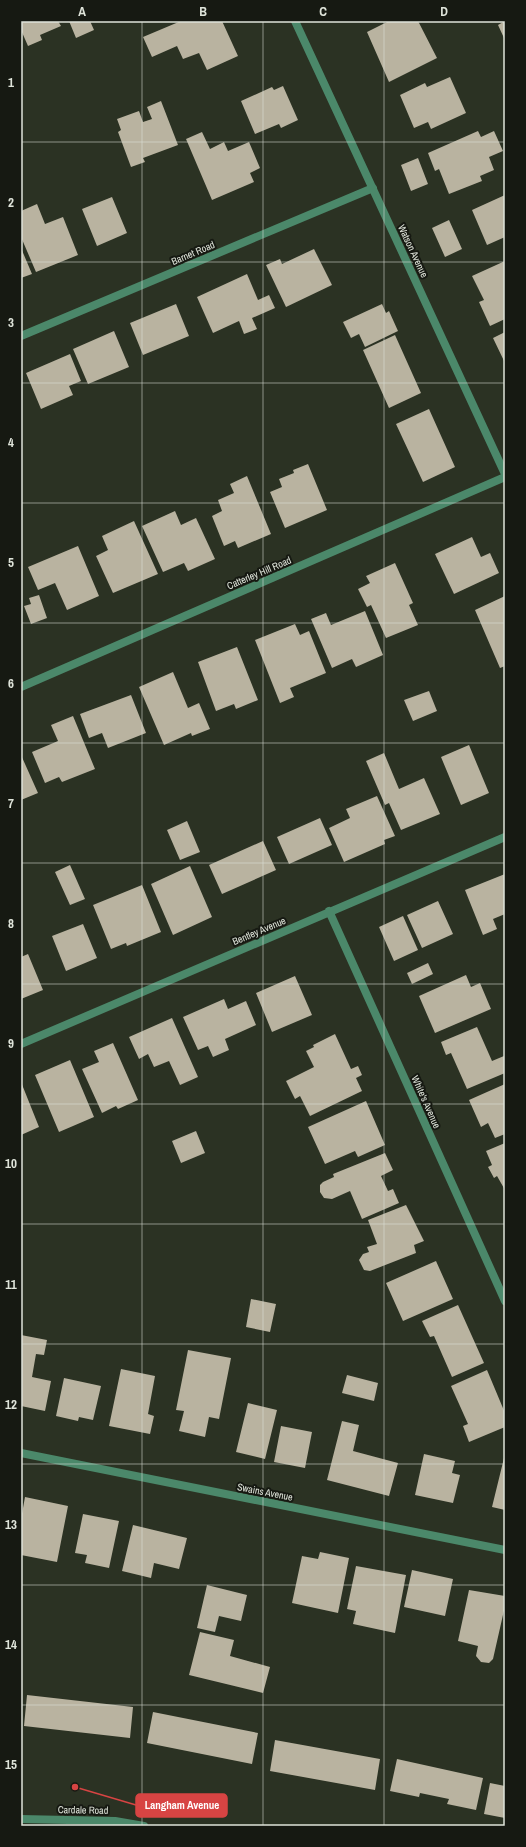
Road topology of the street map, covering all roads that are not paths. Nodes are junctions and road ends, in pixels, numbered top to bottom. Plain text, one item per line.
1 (295, 21) edge
2 (373, 188) junction
3 (21, 336) edge
4 (505, 474) edge
5 (505, 477) edge
6 (21, 687) edge
7 (505, 837) edge
8 (329, 911) junction
9 (21, 1044) edge
10 (505, 1301) edge
11 (21, 1453) edge
12 (505, 1550) edge
13 (21, 1819) edge
14 (144, 1826) edge

1 - 2 street, Watson Avenue
2 - 3 street, Barnet Road
2 - 4 street, Watson Avenue
5 - 6 street, Catterley Hill Road
7 - 8 street, Bentley Avenue
8 - 9 street, Bentley Avenue
8 - 10 street, White's Avenue
11 - 12 street, Swains Avenue
13 - 14 street, Cardale Road

